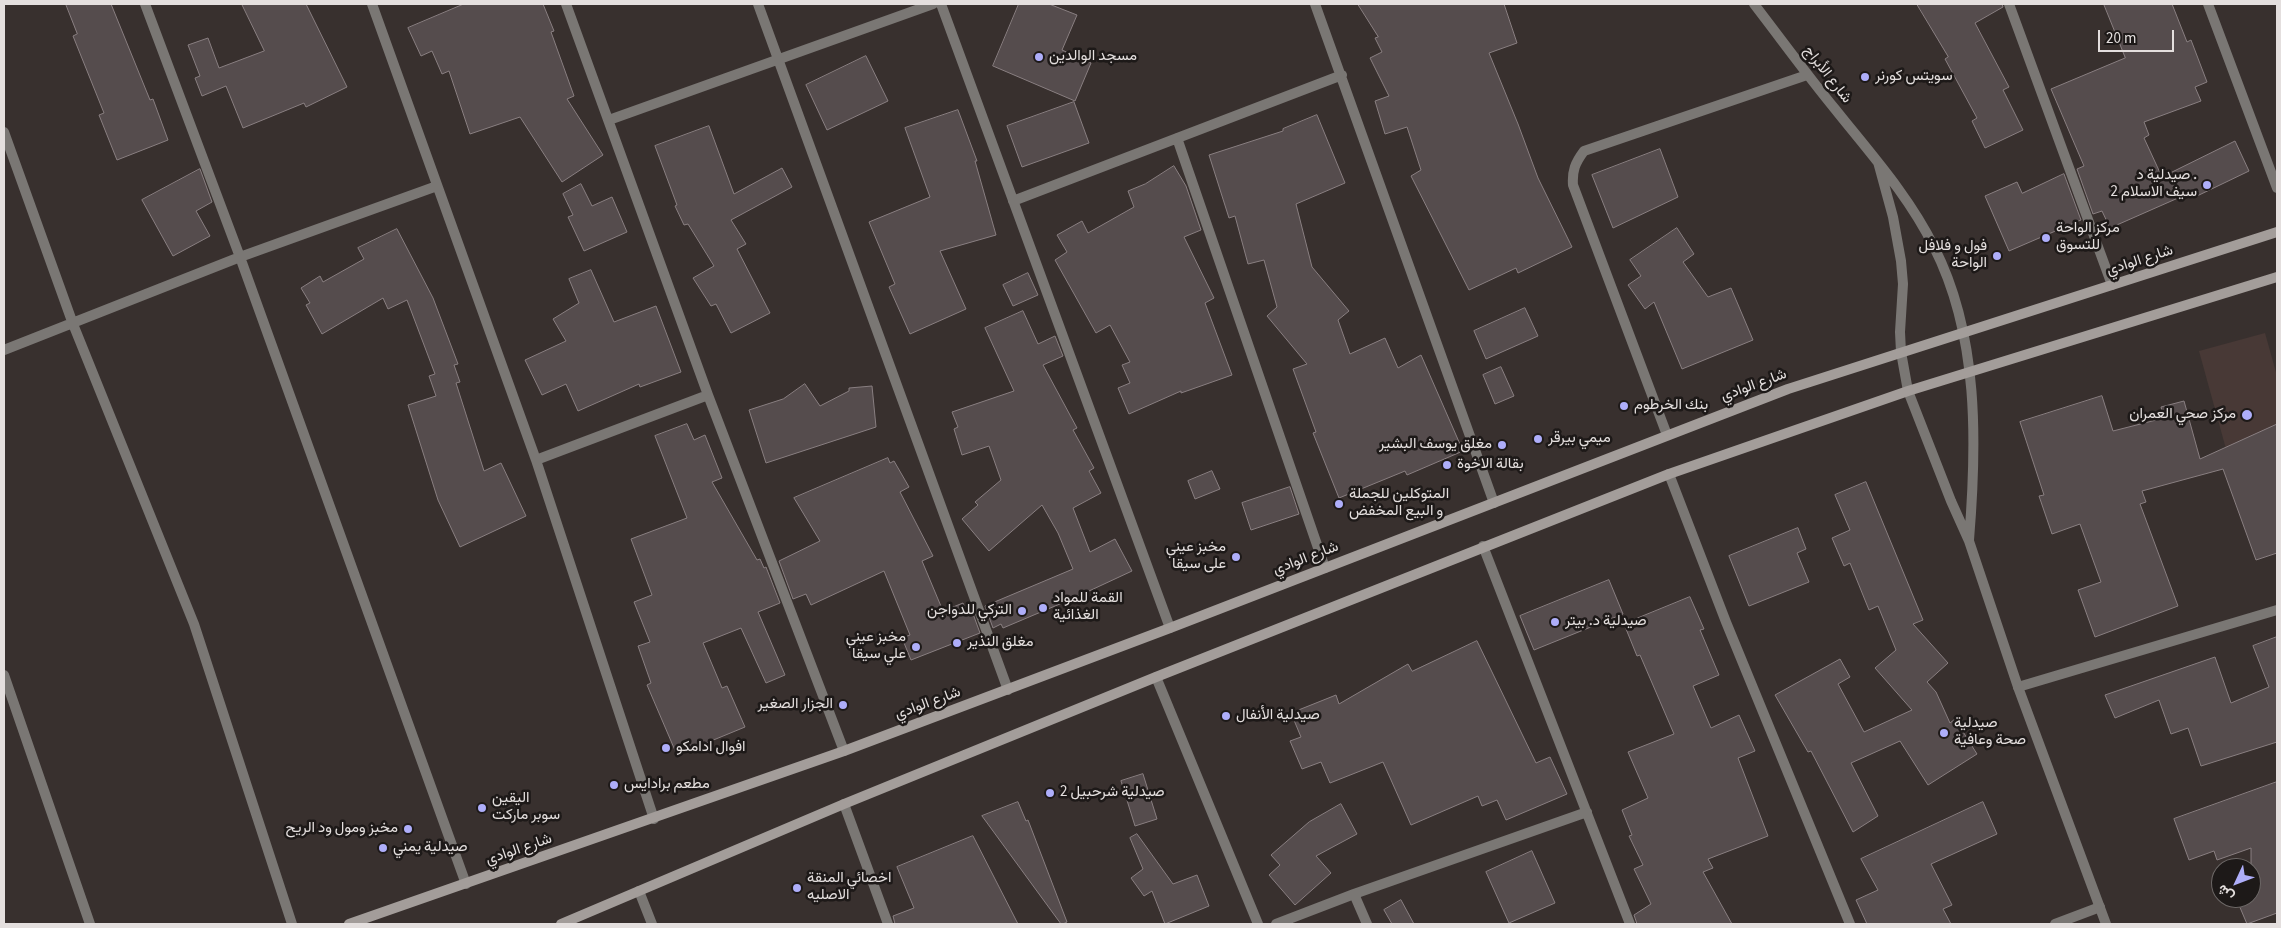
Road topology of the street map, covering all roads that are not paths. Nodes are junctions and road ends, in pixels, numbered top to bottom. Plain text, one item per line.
1 (145, 4) edge
2 (372, 4) edge
3 (566, 4) edge
4 (758, 4) edge
5 (933, 4) edge
6 (941, 4) edge
7 (1316, 4) edge
8 (1754, 4) edge
9 (2009, 4) edge
10 (2208, 4) edge
11 (778, 59) junction
12 (1342, 75) junction
13 (1807, 75) junction
14 (609, 120) junction
15 (4, 132) edge
16 (1177, 138) junction
17 (1878, 162) junction
18 (437, 186) junction
19 (2277, 188) edge
20 (1013, 201) junction
21 (2277, 232) edge
22 (240, 257) junction
23 (2277, 277) edge
24 (2112, 285) junction
25 (73, 324) junction
26 (1962, 333) junction
27 (4, 350) edge
28 (1901, 352) junction
29 (1970, 372) junction
30 (1908, 391) junction
31 (708, 395) junction
32 (1667, 435) junction
33 (536, 460) junction
34 (1669, 474) junction
35 (1494, 503) junction
36 (1969, 541) junction
37 (1483, 546) junction
38 (1325, 568) junction
39 (2277, 610) edge
40 (1170, 628) junction
41 (4, 676) edge
42 (1156, 677) junction
43 (2018, 687) junction
44 (1008, 690) junction
45 (844, 751) junction
46 (844, 804) junction
47 (1587, 812) junction
48 (654, 819) junction
49 (466, 884) junction
50 (638, 891) junction
51 (1354, 894) junction
52 (2100, 907) junction
53 (90, 924) edge
54 (292, 924) edge
55 (349, 924) edge
56 (560, 924) edge
57 (652, 924) edge
58 (888, 924) edge
59 (1258, 924) edge
60 (1276, 924) edge
61 (1367, 924) edge
62 (1630, 924) edge
63 (1850, 924) edge
64 (2055, 924) edge
65 (2106, 924) edge

1 - 22 street
2 - 18 street
3 - 14 street
4 - 11 street
5 - 11 street
6 - 20 street
7 - 12 street
8 - 13 street, شارع الأبراج
9 - 24 street
10 - 19 street
11 - 14 street
11 - 44 street
12 - 16 street
12 - 35 street
13 - 17 street, شارع الأبراج
13 - 32 street
14 - 31 street
15 - 25 street
16 - 20 street
16 - 38 street
17 - 26 street, شارع الأبراج
17 - 28 street
18 - 22 street
18 - 33 street
20 - 40 street
21 - 24 main road, شارع الوادي
22 - 25 street
22 - 49 street
23 - 29 main road
24 - 26 main road, شارع الوادي
25 - 27 street
25 - 54 street
26 - 28 main road, شارع الوادي
26 - 29 street, شارع الأبراج
28 - 30 street
28 - 32 main road, شارع الوادي
29 - 30 main road
29 - 36 street, شارع الأبراج
30 - 34 main road
30 - 36 street
31 - 33 street
31 - 45 street
32 - 35 main road, شارع الوادي
33 - 48 street
34 - 37 main road
34 - 63 street
35 - 38 main road, شارع الوادي
36 - 43 street
37 - 42 main road
37 - 47 street
38 - 40 main road, شارع الوادي
39 - 43 street
40 - 44 main road, شارع الوادي
41 - 53 street
42 - 46 main road
42 - 59 street
43 - 52 street
44 - 45 main road, شارع الوادي
45 - 48 main road, شارع الوادي
46 - 50 main road
46 - 58 street
47 - 51 street
47 - 62 street
48 - 49 main road, شارع الوادي
49 - 55 main road, شارع الوادي
50 - 56 main road
50 - 57 street
51 - 60 street
51 - 61 street
52 - 64 street
52 - 65 street

